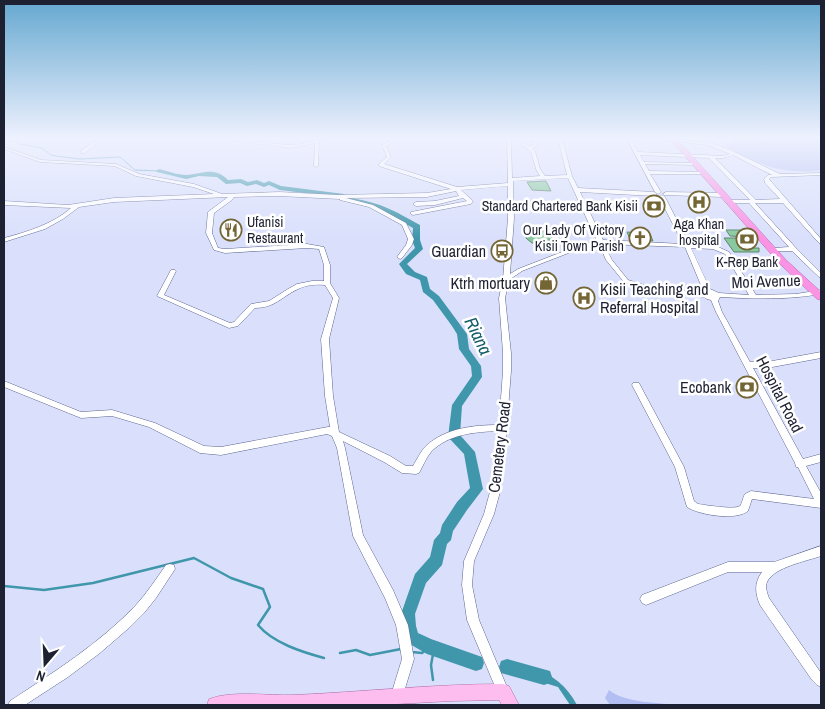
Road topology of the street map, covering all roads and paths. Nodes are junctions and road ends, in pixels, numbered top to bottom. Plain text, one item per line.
1 (131, 172) edge
2 (403, 172) edge
3 (510, 172) edge
4 (540, 172) edge
5 (569, 172) edge
6 (648, 172) edge
7 (653, 172) edge
8 (725, 172) edge
9 (771, 172) edge
10 (704, 173) joint
11 (821, 174) edge
12 (570, 176) junction
13 (779, 176) junction
14 (543, 177) junction
15 (510, 182) junction
16 (457, 189) junction
17 (578, 190) junction
18 (660, 194) junction
19 (221, 195) junction
20 (232, 195) junction
21 (462, 195) junction
22 (723, 195) junction
23 (338, 197) junction
24 (784, 201) junction
25 (731, 202) junction
26 (752, 202) junction
27 (4, 203) edge
28 (416, 204) dead end
29 (77, 206) junction
30 (413, 214) dead end
31 (4, 240) edge
32 (601, 242) junction
33 (821, 242) edge
34 (687, 246) junction
35 (794, 249) junction
36 (772, 250) junction
37 (400, 257) dead end
38 (173, 271) dead end
39 (821, 276) edge
40 (506, 279) junction
41 (328, 283) junction
42 (706, 293) junction
43 (819, 294) edge
44 (716, 297) junction
45 (754, 297) junction
46 (821, 355) edge
47 (748, 365) junction
48 (4, 384) edge
49 (636, 385) dead end
50 (502, 428) junction
51 (335, 432) junction
52 (821, 458) edge
53 (799, 464) junction
54 (821, 503) edge
55 (821, 551) edge
56 (774, 566) junction
57 (170, 569) dead end
58 (646, 599) dead end
59 (821, 681) edge
60 (397, 695) junction
61 (507, 698) edge
62 (325, 703) edge
63 (14, 705) edge
64 (215, 705) edge

1 - 19 street
2 - 16 street
3 - 15 street, Cemetery Road
4 - 14 street
5 - 12 street
6 - 18 street
7 - 10 street
8 - 26 street
9 - 13 street
10 - 22 highway
11 - 13 street
12 - 14 street
12 - 17 street
13 - 24 street
14 - 15 street
15 - 16 street
15 - 40 street, Cemetery Road
16 - 21 street
16 - 23 street
17 - 18 street
17 - 32 street
18 - 22 street
18 - 34 street
19 - 20 street
19 - 29 street
20 - 23 street
20 - 41 street
21 - 28 street
21 - 30 street
22 - 25 highway
23 - 37 street
24 - 26 street
24 - 33 street
25 - 26 street
25 - 36 highway
26 - 35 street
27 - 29 street
29 - 31 street
32 - 34 street
32 - 40 street
32 - 42 street
34 - 42 street
34 - 45 street
35 - 36 street
35 - 39 street
36 - 43 highway
38 - 41 street
40 - 50 street, Cemetery Road
41 - 51 street
42 - 44 street, Moi Avenue
43 - 45 street, Moi Avenue
44 - 45 street, Moi Avenue
44 - 47 street, Hospital Road
46 - 47 street
47 - 53 street, Hospital Road
48 - 51 street
49 - 54 street
50 - 51 street
50 - 61 street, Cemetery Road
51 - 60 street
52 - 53 street
53 - 54 street, Hospital Road
55 - 56 street
56 - 58 street
56 - 59 street
57 - 63 street
60 - 61 main road
60 - 62 main road
62 - 64 main road

